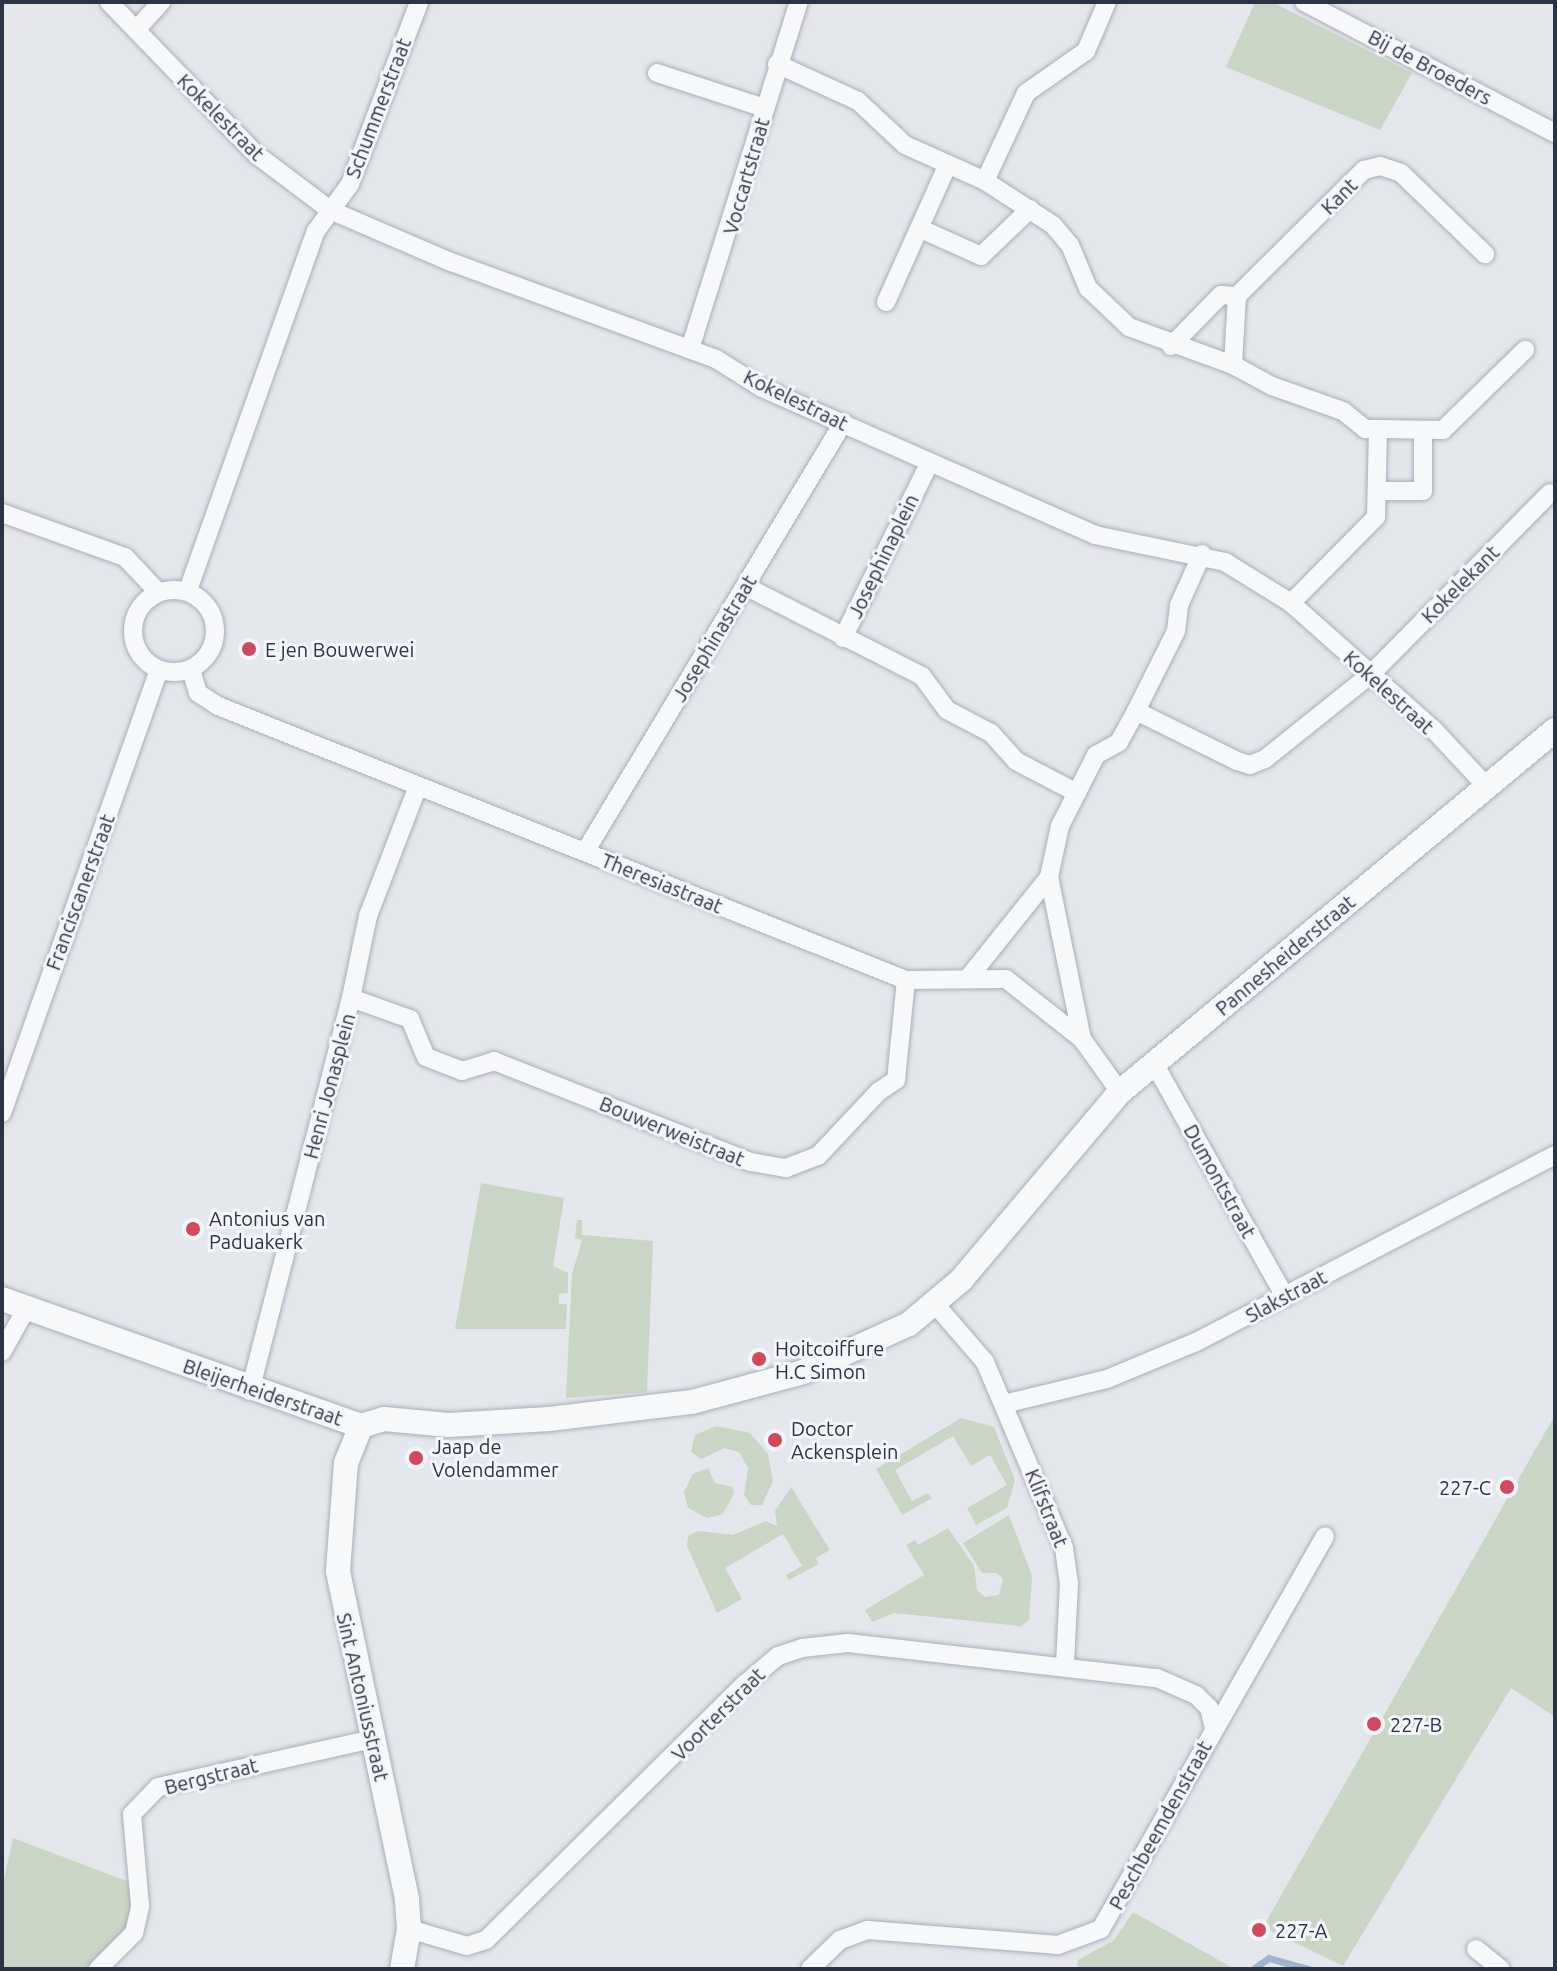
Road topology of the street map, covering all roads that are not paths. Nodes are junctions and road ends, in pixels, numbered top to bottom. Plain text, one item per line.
1 (109, 2) edge
2 (161, 2) edge
3 (419, 2) edge
4 (799, 2) edge
5 (1107, 2) edge
6 (1304, 2) edge
7 (136, 30) junction
8 (777, 64) junction
9 (657, 73) dead end
10 (765, 108) junction
11 (1555, 133) edge
12 (948, 164) junction
13 (985, 181) junction
14 (1030, 209) junction
15 (330, 210) junction
16 (921, 229) junction
17 (1485, 254) dead end
18 (1237, 296) junction
19 (886, 302) dead end
20 (1171, 346) junction
21 (690, 349) junction
22 (1525, 350) dead end
23 (1233, 365) junction
24 (843, 423) junction
25 (1378, 429) junction
26 (1423, 430) junction
27 (930, 462) junction
28 (1378, 491) junction
29 (1550, 493) dead end
30 (2, 513) edge
31 (1202, 554) junction
32 (745, 586) junction
33 (188, 590) junction
34 (158, 592) junction
35 (1291, 603) junction
36 (843, 638) junction
37 (159, 670) junction
38 (191, 670) junction
39 (1370, 675) junction
40 (1136, 711) junction
41 (1555, 730) edge
42 (418, 786) junction
43 (1487, 787) junction
44 (1077, 793) junction
45 (585, 852) junction
46 (1049, 877) junction
47 (969, 977) junction
48 (906, 980) junction
49 (351, 998) junction
50 (1082, 1039) junction
51 (1155, 1065) junction
52 (1120, 1092) junction
53 (2, 1113) edge
54 (1555, 1155) edge
55 (1285, 1297) junction
56 (2, 1299) edge
57 (935, 1304) junction
58 (26, 1309) junction
59 (2, 1352) edge
60 (250, 1391) junction
61 (1004, 1404) junction
62 (361, 1426) junction
63 (1325, 1536) dead end
64 (1065, 1666) junction
65 (1214, 1728) junction
66 (373, 1739) junction
67 (409, 1929) junction
68 (1476, 1949) dead end
69 (98, 1969) edge
70 (402, 1969) edge
71 (810, 1969) edge
72 (1501, 1969) edge

1 - 7 street, Kokelestraat
2 - 7 street
3 - 15 street, Schummerstraat
4 - 8 street, Voccartstraat
5 - 13 street
6 - 11 street, Bij de Broeders
7 - 15 street, Kokelestraat
8 - 10 street, Voccartstraat
8 - 12 street
9 - 10 street
10 - 21 street, Voccartstraat
12 - 13 street
12 - 16 street
13 - 14 street
14 - 16 street
14 - 20 street
15 - 21 street, Kokelestraat
15 - 33 street
16 - 19 street
17 - 18 street, Kant
18 - 20 street, Kant
18 - 23 street
20 - 23 street
21 - 24 street, Kokelestraat
22 - 26 street
23 - 25 street
24 - 27 street, Kokelestraat
24 - 32 street, Josephinastraat
25 - 26 street
25 - 28 street
26 - 28 street
27 - 31 street, Kokelestraat
27 - 36 street, Josephinaplein
28 - 35 street
29 - 39 street, Kokelekant
30 - 34 street
31 - 35 street, Kokelestraat
31 - 40 street
32 - 36 street, Josephinaplein
32 - 45 street, Josephinastraat
33 - 34 street
33 - 38 street
34 - 37 street
35 - 39 street, Kokelestraat
36 - 44 street
37 - 38 street
37 - 53 street, Franciscanerstraat
38 - 42 street, Theresiastraat
39 - 40 street, Kokelekant
39 - 43 street, Kokelestraat
40 - 44 street
41 - 43 street, Pannesheiderstraat
42 - 45 street, Theresiastraat
42 - 49 street, Henri Jonasplein
43 - 51 street, Pannesheiderstraat
44 - 46 street
45 - 48 street, Theresiastraat
46 - 47 street
46 - 50 street
47 - 48 street, Theresiastraat
47 - 50 street, Theresiastraat
48 - 49 street, Bouwerweistraat
49 - 60 street, Henri Jonasplein
50 - 52 street, Theresiastraat
51 - 52 street, Pannesheiderstraat
51 - 55 street, Dumontstraat
52 - 57 street, Pannesheiderstraat
54 - 55 street, Slakstraat
55 - 61 street, Slakstraat
56 - 58 street, Bleijerheiderstraat
57 - 61 street
57 - 62 street, Bleijerheiderstraat
58 - 59 street
58 - 60 street, Bleijerheiderstraat
60 - 62 street, Bleijerheiderstraat
61 - 64 street, Klifstraat
62 - 66 street, Sint Antoniusstraat
63 - 65 street, Peschbeemdenstraat
64 - 65 street, Voorterstraat
64 - 67 street, Voorterstraat
65 - 71 street, Peschbeemdenstraat
66 - 67 street, Sint Antoniusstraat
66 - 69 street, Bergstraat
67 - 70 street, Sint Antoniusstraat
68 - 72 street

